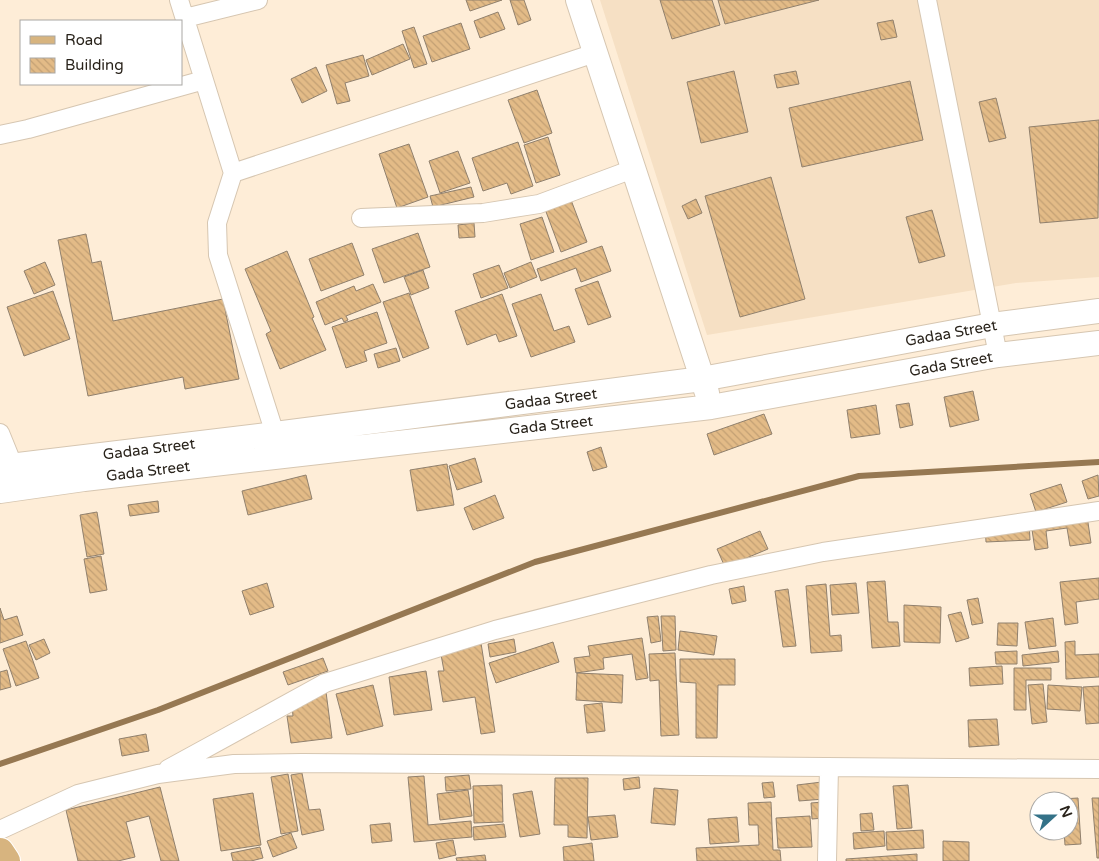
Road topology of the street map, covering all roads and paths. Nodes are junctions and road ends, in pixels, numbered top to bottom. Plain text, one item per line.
1 (180, 0) edge
2 (258, 0) edge
3 (578, 0) edge
4 (927, 0) edge
5 (185, 18) junction
6 (595, 53) junction
7 (204, 80) junction
8 (0, 135) edge
9 (633, 169) junction
10 (233, 173) junction
11 (361, 218) dead end
12 (1099, 311) edge
13 (992, 325) junction
14 (1099, 344) edge
15 (998, 356) junction
16 (702, 379) junction
17 (711, 407) junction
18 (0, 433) edge
19 (275, 434) junction
20 (6, 466) edge
21 (0, 491) edge
22 (1099, 511) edge
23 (829, 767) junction
24 (1099, 769) edge
25 (158, 774) junction
26 (0, 830) edge
27 (0, 852) edge
28 (6, 861) edge
29 (827, 861) edge

1 - 5 street
2 - 5 street
3 - 6 main road
4 - 13 street
5 - 7 street
6 - 9 main road
6 - 10 street
7 - 8 street
7 - 10 street
9 - 11 street
9 - 16 main road
10 - 19 street
12 - 13 main road, Gadaa Street
13 - 15 street
13 - 16 main road, Gadaa Street
14 - 15 main road, Gada Street
15 - 17 main road, Gada Street
16 - 17 main road
16 - 19 main road, Gadaa Street
17 - 21 main road, Gada Street
18 - 20 street
19 - 20 main road, Gadaa Street
22 - 25 street
23 - 24 street
23 - 25 street
23 - 29 street
25 - 26 street
27 - 28 main road

